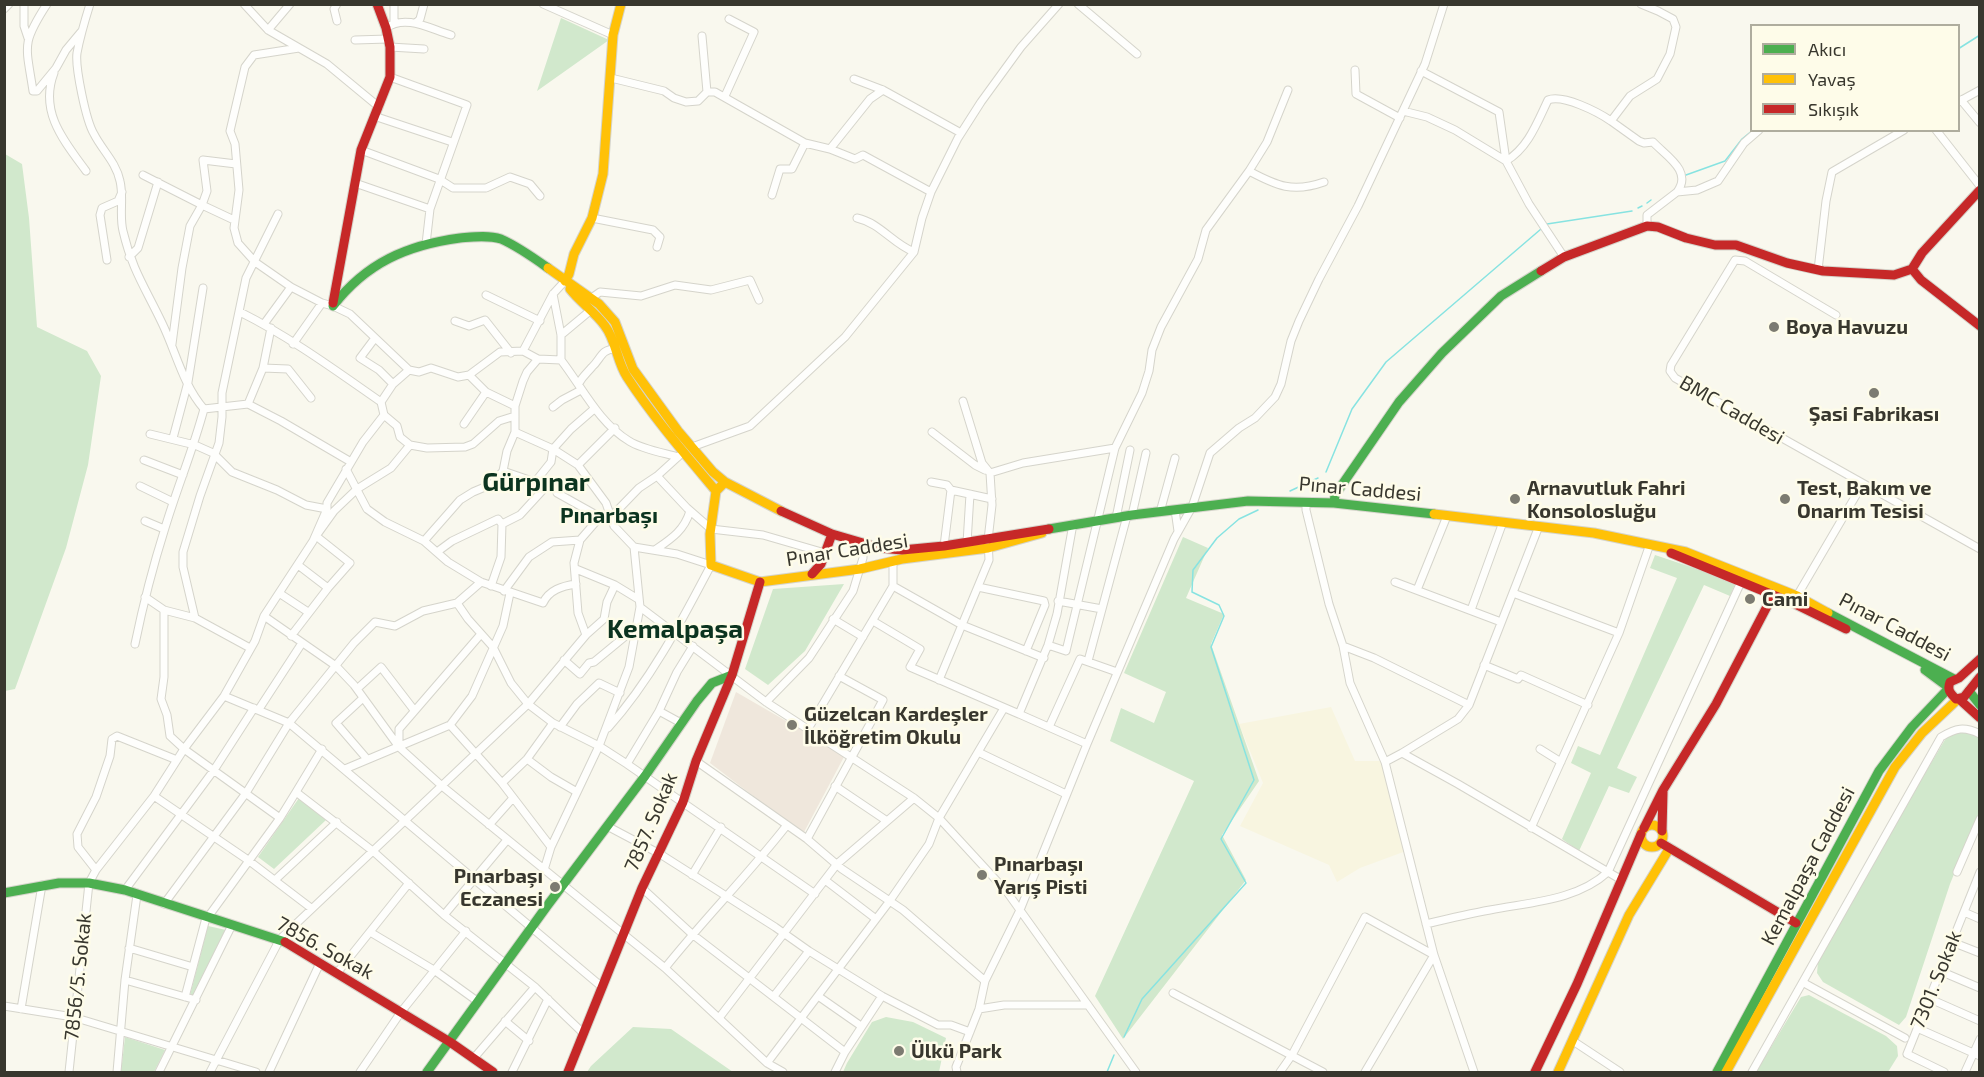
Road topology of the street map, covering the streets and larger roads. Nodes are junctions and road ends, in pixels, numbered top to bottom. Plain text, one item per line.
1 (9, 4) edge
2 (24, 4) edge
3 (47, 4) edge
4 (90, 4) edge
5 (290, 4) edge
6 (337, 4) edge
7 (377, 4) edge
8 (394, 4) edge
9 (424, 4) edge
10 (543, 4) edge
11 (621, 4) edge
12 (1059, 4) edge
13 (1078, 4) edge
14 (1444, 4) edge
15 (1641, 4) edge
16 (245, 5) edge
17 (4, 9) edge
18 (729, 19) dead end
19 (336, 21) dead end
20 (416, 23) junction
21 (390, 25) junction
22 (82, 30) junction
23 (268, 30) junction
24 (451, 34) dead end
25 (613, 34) junction
26 (702, 36) dead end
27 (28, 38) junction
28 (355, 40) dead end
29 (389, 43) junction
30 (299, 48) junction
31 (424, 49) dead end
32 (1137, 54) dead end
33 (56, 68) junction
34 (1355, 70) dead end
35 (1421, 71) junction
36 (390, 77) junction
37 (611, 78) junction
38 (854, 79) dead end
39 (883, 90) junction
40 (1288, 90) dead end
41 (1980, 90) edge
42 (707, 92) junction
43 (725, 96) junction
44 (1960, 101) edge
45 (379, 107) junction
46 (1401, 114) junction
47 (374, 116) junction
48 (1611, 121) junction
49 (1980, 123) edge
50 (1757, 132) edge
51 (1901, 132) edge
52 (1938, 132) edge
53 (961, 133) junction
54 (452, 142) junction
55 (805, 143) junction
56 (830, 149) junction
57 (361, 150) junction
58 (1506, 161) junction
59 (236, 164) junction
60 (86, 171) dead end
61 (1249, 171) junction
62 (143, 175) dead end
63 (439, 179) junction
64 (158, 182) junction
65 (1323, 182) dead end
66 (355, 183) junction
67 (1980, 188) edge
68 (122, 192) junction
69 (931, 192) junction
70 (1677, 192) junction
71 (772, 195) dead end
72 (540, 196) dead end
73 (202, 205) junction
74 (430, 209) junction
75 (278, 214) dead end
76 (592, 218) junction
77 (857, 218) dead end
78 (234, 220) junction
79 (1647, 226) junction
80 (426, 244) junction
81 (657, 247) dead end
82 (914, 252) junction
83 (129, 257) junction
84 (1564, 257) junction
85 (107, 260) dead end
86 (255, 262) junction
87 (1912, 269) junction
88 (1818, 270) junction
89 (565, 281) junction
90 (291, 287) junction
91 (203, 288) dead end
92 (553, 294) junction
93 (486, 296) dead end
94 (590, 299) junction
95 (759, 300) dead end
96 (322, 303) junction
97 (333, 306) junction
98 (591, 310) junction
99 (240, 312) junction
100 (1836, 315) dead end
101 (455, 321) dead end
102 (540, 321) junction
103 (268, 326) junction
104 (1980, 326) edge
105 (561, 335) junction
106 (375, 338) junction
107 (293, 344) junction
108 (172, 347) junction
109 (615, 349) junction
110 (523, 351) junction
111 (511, 353) junction
112 (538, 359) junction
113 (561, 360) junction
114 (263, 368) junction
115 (409, 370) junction
116 (469, 375) junction
117 (188, 382) junction
118 (393, 384) junction
119 (580, 387) junction
120 (486, 392) junction
121 (311, 398) dead end
122 (381, 402) junction
123 (963, 402) dead end
124 (248, 404) junction
125 (515, 406) junction
126 (553, 407) dead end
127 (222, 408) junction
128 (594, 409) junction
129 (204, 410) junction
130 (384, 415) junction
131 (515, 416) junction
132 (464, 424) dead end
133 (615, 428) junction
134 (515, 432) junction
135 (932, 432) dead end
136 (150, 434) dead end
137 (172, 438) junction
138 (195, 445) junction
139 (410, 445) junction
140 (1115, 448) junction
141 (553, 449) junction
142 (1130, 450) dead end
143 (684, 452) junction
144 (1146, 453) dead end
145 (215, 455) junction
146 (1175, 458) dead end
147 (144, 460) dead end
148 (578, 465) junction
149 (348, 466) junction
150 (503, 471) junction
151 (990, 473) junction
152 (183, 475) junction
153 (657, 476) junction
154 (535, 482) junction
155 (725, 482) junction
156 (931, 482) dead end
157 (1862, 485) junction
158 (140, 486) dead end
159 (357, 489) junction
160 (951, 490) junction
161 (716, 492) junction
162 (557, 494) dead end
163 (970, 494) junction
164 (992, 499) junction
165 (173, 502) junction
166 (1306, 502) junction
167 (1334, 503) junction
168 (1192, 507) junction
169 (327, 509) junction
170 (690, 510) junction
171 (1175, 510) junction
172 (1160, 512) junction
173 (1130, 515) junction
174 (1447, 516) junction
175 (600, 517) junction
176 (610, 518) junction
177 (1116, 518) junction
178 (145, 520) dead end
179 (1096, 520) junction
180 (1503, 522) junction
181 (502, 524) junction
182 (1070, 525) junction
183 (1539, 526) junction
184 (164, 529) junction
185 (711, 529) junction
186 (1178, 531) junction
187 (836, 535) junction
188 (316, 536) junction
189 (580, 540) junction
190 (424, 541) junction
191 (863, 543) junction
192 (967, 543) junction
193 (988, 544) junction
194 (1650, 544) junction
195 (944, 546) junction
196 (634, 547) junction
197 (1980, 549) edge
198 (655, 550) junction
199 (437, 552) junction
200 (825, 554) junction
201 (899, 557) junction
202 (298, 565) junction
203 (711, 565) junction
204 (860, 568) junction
205 (576, 569) junction
206 (826, 572) junction
207 (812, 574) junction
208 (481, 582) junction
209 (760, 582) junction
210 (1395, 582) dead end
211 (1741, 582) junction
212 (576, 584) junction
213 (615, 585) junction
214 (893, 585) junction
215 (491, 586) junction
216 (978, 587) junction
217 (328, 588) junction
218 (1417, 590) junction
219 (507, 592) junction
220 (279, 593) junction
221 (1513, 593) junction
222 (1773, 595) junction
223 (1797, 596) junction
224 (145, 597) junction
225 (1059, 601) junction
226 (457, 603) junction
227 (639, 603) junction
228 (1077, 604) junction
229 (1102, 609) junction
230 (1471, 609) junction
231 (164, 610) junction
232 (308, 612) junction
233 (264, 616) junction
234 (195, 618) junction
235 (833, 619) junction
236 (873, 621) junction
237 (1502, 622) junction
238 (962, 625) junction
239 (634, 630) junction
240 (675, 632) junction
241 (1618, 633) junction
242 (481, 634) junction
243 (586, 635) junction
244 (291, 636) junction
245 (863, 637) junction
246 (302, 643) junction
247 (135, 644) dead end
248 (1048, 645) junction
249 (693, 646) junction
250 (1343, 646) junction
251 (493, 647) junction
252 (250, 648) junction
253 (1026, 651) junction
254 (1044, 658) junction
255 (1980, 659) edge
256 (564, 660) junction
257 (1088, 661) junction
258 (1484, 665) junction
259 (336, 666) junction
260 (1117, 672) junction
261 (732, 675) junction
262 (839, 676) junction
263 (1980, 677) edge
264 (939, 680) junction
265 (1953, 683) junction
266 (357, 689) junction
267 (1969, 690) junction
268 (621, 693) junction
269 (224, 696) junction
270 (363, 698) junction
271 (1959, 699) junction
272 (766, 702) junction
273 (528, 704) junction
274 (1469, 705) junction
275 (1587, 705) junction
276 (1980, 705) edge
277 (1004, 708) junction
278 (256, 709) junction
279 (414, 710) junction
280 (659, 711) junction
281 (1019, 714) junction
282 (1980, 718) edge
283 (289, 723) junction
284 (681, 723) junction
285 (450, 725) junction
286 (557, 725) junction
287 (1049, 727) junction
288 (808, 729) junction
289 (604, 732) junction
290 (1980, 734) edge
291 (1087, 744) junction
292 (599, 746) junction
293 (399, 747) junction
294 (184, 749) junction
295 (322, 749) junction
296 (1540, 749) dead end
297 (978, 752) junction
298 (1402, 753) junction
299 (475, 755) junction
300 (851, 756) junction
301 (367, 759) junction
302 (527, 759) junction
303 (177, 760) junction
304 (696, 761) junction
305 (1385, 762) junction
306 (1561, 762) junction
307 (627, 764) junction
308 (345, 769) junction
309 (214, 770) junction
310 (645, 776) junction
311 (502, 783) junction
312 (441, 786) junction
313 (835, 786) junction
314 (1664, 790) junction
315 (296, 792) junction
316 (577, 792) junction
317 (246, 793) junction
318 (1066, 794) junction
319 (154, 796) junction
320 (513, 798) junction
321 (914, 798) junction
322 (682, 802) junction
323 (181, 814) junction
324 (280, 818) junction
325 (939, 818) junction
326 (1980, 819) edge
327 (405, 820) junction
328 (887, 821) junction
329 (337, 822) junction
330 (489, 825) junction
331 (607, 825) junction
332 (787, 825) junction
333 (721, 827) junction
334 (1532, 828) junction
335 (1642, 831) junction
336 (1662, 831) junction
337 (215, 838) junction
338 (807, 839) junction
339 (507, 840) junction
340 (1665, 846) junction
341 (551, 847) junction
342 (1651, 848) junction
343 (374, 852) junction
344 (660, 854) junction
345 (762, 857) junction
346 (1630, 859) junction
347 (248, 860) junction
348 (837, 864) junction
349 (96, 870) junction
350 (544, 870) junction
351 (1608, 872) junction
352 (1957, 872) dead end
353 (1980, 872) edge
354 (692, 875) junction
355 (475, 879) junction
356 (1620, 879) junction
357 (275, 880) junction
358 (825, 880) junction
359 (1978, 881) edge
360 (89, 883) junction
361 (409, 883) junction
362 (42, 885) junction
363 (563, 885) junction
364 (642, 888) junction
365 (125, 890) junction
366 (4, 893) edge
367 (815, 894) junction
368 (726, 895) junction
369 (137, 896) junction
370 (889, 902) junction
371 (164, 904) junction
372 (311, 908) junction
373 (1020, 910) junction
374 (1964, 912) junction
375 (444, 915) junction
376 (207, 917) junction
377 (876, 919) junction
378 (1980, 919) edge
379 (1796, 923) junction
380 (1426, 924) junction
381 (232, 925) junction
382 (531, 928) junction
383 (465, 931) junction
384 (370, 932) junction
385 (785, 933) junction
386 (623, 934) junction
387 (692, 934) junction
388 (280, 939) junction
389 (1952, 942) junction
390 (129, 948) junction
391 (809, 951) junction
392 (1980, 953) edge
393 (1434, 955) junction
394 (321, 963) junction
395 (506, 963) junction
396 (193, 967) junction
397 (665, 968) junction
398 (838, 969) junction
399 (434, 970) junction
400 (1940, 971) junction
401 (336, 974) junction
402 (751, 978) junction
403 (125, 980) junction
404 (985, 981) junction
405 (1804, 983) junction
406 (535, 987) junction
407 (602, 987) junction
408 (1980, 988) edge
409 (1173, 993) dead end
410 (774, 996) junction
411 (818, 996) junction
412 (882, 996) junction
413 (185, 997) junction
414 (1928, 998) junction
415 (548, 999) junction
416 (196, 1000) junction
417 (477, 1001) junction
418 (1088, 1005) junction
419 (4, 1006) edge
420 (979, 1008) junction
421 (21, 1009) junction
422 (401, 1012) junction
423 (74, 1017) junction
424 (801, 1017) junction
425 (719, 1018) junction
426 (505, 1021) junction
427 (1980, 1021) edge
428 (861, 1026) junction
429 (1917, 1028) junction
430 (120, 1030) junction
431 (970, 1032) junction
432 (583, 1033) junction
433 (1555, 1033) junction
434 (1905, 1038) dead end
435 (1980, 1039) edge
436 (529, 1041) junction
437 (1573, 1041) junction
438 (450, 1042) junction
439 (172, 1048) junction
440 (844, 1052) junction
441 (1976, 1054) edge
442 (1292, 1055) junction
443 (473, 1059) junction
444 (216, 1061) junction
445 (767, 1062) junction
446 (69, 1072) edge
447 (117, 1072) edge
448 (159, 1072) edge
449 (210, 1072) edge
450 (256, 1072) edge
451 (269, 1072) edge
452 (360, 1072) edge
453 (427, 1072) edge
454 (494, 1072) edge
455 (512, 1072) edge
456 (568, 1072) edge
457 (783, 1072) edge
458 (835, 1072) edge
459 (957, 1072) edge
460 (1136, 1072) edge
461 (1280, 1072) edge
462 (1323, 1072) edge
463 (1365, 1072) edge
464 (1474, 1072) edge
465 (1535, 1072) edge
466 (1558, 1072) edge
467 (1620, 1072) edge
468 (1717, 1072) edge
469 (1726, 1072) edge
470 (1752, 1072) edge
471 (1944, 1072) edge
472 (1965, 1072) edge

1 - 17 street
2 - 27 street
3 - 27 street
4 - 22 street
5 - 23 street
6 - 19 street
7 - 21 street
8 - 21 street
9 - 20 street
10 - 25 street
11 - 25 street
12 - 53 street
13 - 32 street
14 - 35 street
15 - 48 street
16 - 23 street
18 - 43 street
20 - 21 street
20 - 24 street
21 - 29 street
22 - 33 street
22 - 68 street
23 - 30 street
25 - 37 street
26 - 42 street
27 - 33 street
28 - 29 street
29 - 31 street
29 - 36 street
30 - 45 street
30 - 59 street
33 - 60 street
34 - 46 street
35 - 46 street
35 - 58 street
36 - 45 street
36 - 54 street
37 - 42 street
37 - 76 street
38 - 39 street
39 - 53 street
39 - 56 street
40 - 61 street
41 - 44 street
42 - 43 street
43 - 55 street
44 - 49 street
45 - 47 street
46 - 58 street
46 - 168 street
47 - 54 street
47 - 57 street
48 - 58 street
48 - 70 street
50 - 70 street
51 - 88 street
52 - 67 street
53 - 69 street
54 - 63 street
55 - 56 street
55 - 71 street
56 - 69 street
57 - 63 street
57 - 66 street
58 - 84 street
59 - 73 street
59 - 78 street
61 - 65 street
61 - 140 street
62 - 64 street
63 - 72 street
63 - 74 street
64 - 73 street
64 - 83 street
66 - 74 street
66 - 97 street
67 - 87 street
68 - 83 street
68 - 85 street
69 - 82 street
70 - 79 street
73 - 78 street
73 - 108 street
74 - 80 street
75 - 86 street
76 - 81 street
76 - 89 street
77 - 82 street
78 - 86 street
79 - 84 street
79 - 88 street
80 - 89 street
80 - 97 street
82 - 143 street
83 - 108 street
84 - 167 street
86 - 90 street
86 - 99 street
87 - 88 street
87 - 104 street
89 - 92 street
89 - 94 street
89 - 98 street
90 - 96 street
90 - 103 street
91 - 117 street
92 - 102 street
92 - 105 street
93 - 102 street
94 - 95 street
94 - 143 street
96 - 97 street
96 - 107 street
97 - 106 street
98 - 105 street
98 - 109 street
99 - 103 street
99 - 127 street
100 - 157 street, BMC Caddesi
101 - 111 street
102 - 110 street
103 - 107 street
103 - 114 street
105 - 113 street
106 - 115 street
106 - 118 street
107 - 122 street
108 - 117 street
109 - 119 street
109 - 143 street
110 - 111 street
110 - 112 street
111 - 116 street
112 - 113 street
112 - 125 street
113 - 119 street
114 - 121 street
114 - 124 street
115 - 116 street
115 - 118 street
116 - 120 street
117 - 129 street
117 - 137 street
118 - 122 street
119 - 126 street
119 - 128 street
120 - 125 street
120 - 132 street
122 - 130 street
123 - 151 street
124 - 127 street
124 - 149 street
125 - 131 street
127 - 129 street
127 - 145 street
128 - 133 street
128 - 141 street
129 - 138 street
130 - 139 street
130 - 149 street
131 - 134 street
131 - 139 street
133 - 143 street
133 - 148 street
134 - 141 street
134 - 150 street
135 - 151 street
136 - 137 street
137 - 138 street
138 - 145 street
138 - 152 street
139 - 159 street
140 - 151 street
140 - 179 street
141 - 148 street
141 - 154 street
142 - 177 street
143 - 153 street
143 - 155 street
143 - 161 street
144 - 173 street
145 - 169 street
145 - 234 street
146 - 172 street
147 - 152 street
148 - 176 street
149 - 159 street
149 - 169 street
150 - 154 street
150 - 190 street
151 - 164 street
152 - 165 street
153 - 170 street
153 - 176 street
154 - 181 street
155 - 161 street
155 - 187 street
156 - 160 street
157 - 197 street, BMC Caddesi
157 - 223 street
158 - 165 street
159 - 188 street
159 - 190 street
160 - 163 street
160 - 195 street
161 - 185 street
162 - 175 street
163 - 164 street
163 - 192 street
164 - 193 street
165 - 184 street
166 - 167 street, Pınar Caddesi
166 - 168 street, Pınar Caddesi
166 - 250 street
167 - 174 street, Pınar Caddesi
168 - 171 street, Pınar Caddesi
168 - 186 street
169 - 188 street
170 - 185 street
170 - 198 street
171 - 172 street, Pınar Caddesi
171 - 186 street
172 - 173 street, Pınar Caddesi
173 - 177 street, Pınar Caddesi
173 - 229 street
174 - 180 street, Pınar Caddesi
174 - 218 street
175 - 176 street
175 - 189 street
176 - 196 street
177 - 179 street, Pınar Caddesi
178 - 184 street
179 - 182 street, Pınar Caddesi
179 - 228 street
180 - 183 street, Pınar Caddesi
180 - 230 street
181 - 199 street
181 - 215 street
182 - 193 street, Pınar Caddesi
182 - 225 street
183 - 194 street, Pınar Caddesi
183 - 221 street
184 - 224 street
185 - 200 street
185 - 203 street
186 - 260 street
187 - 191 street
187 - 200 street
187 - 206 street
188 - 202 street
188 - 217 street
189 - 205 street
189 - 219 street
190 - 199 street
191 - 201 street
191 - 204 street
192 - 193 street, Pınar Caddesi
192 - 195 street, Pınar Caddesi
193 - 201 street, Pınar Caddesi
193 - 216 street
194 - 211 street, Pınar Caddesi
194 - 223 street, Pınar Caddesi
194 - 241 street
195 - 201 street, Pınar Caddesi
196 - 198 street, Pınar Caddesi
196 - 227 street
198 - 203 street, Pınar Caddesi
199 - 208 street
200 - 207 street
201 - 204 street, Pınar Caddesi
201 - 214 street
202 - 217 street
202 - 220 street
203 - 209 street, Pınar Caddesi
203 - 240 street
204 - 206 street, Pınar Caddesi
204 - 235 street
205 - 212 street
205 - 213 street
206 - 207 street, Pınar Caddesi
207 - 209 street, Pınar Caddesi
208 - 215 street
208 - 226 street
209 - 261 street, 7857. Sokak
210 - 218 street
211 - 222 street, Pınar Caddesi
211 - 351 street
212 - 219 street
212 - 243 street
213 - 227 street
213 - 243 street
214 - 236 street
214 - 238 street
215 - 219 street
216 - 238 street
216 - 253 street
217 - 232 street
218 - 230 street
219 - 251 street
220 - 232 street
220 - 233 street
221 - 237 street
221 - 241 street
222 - 265 street, Pınar Caddesi
222 - 314 street
223 - 265 street, Pınar Caddesi
224 - 231 street
224 - 247 street
225 - 228 street
225 - 248 street
226 - 242 street
226 - 259 street
227 - 239 street
227 - 240 street
228 - 229 street
228 - 248 street
229 - 257 street
230 - 237 street
231 - 234 street
231 - 294 street
232 - 244 street
233 - 244 street
233 - 252 street
234 - 252 street
235 - 245 street
235 - 272 street
236 - 245 street
236 - 264 street
237 - 258 street
238 - 253 street
238 - 264 street
239 - 256 street
239 - 268 street
240 - 249 street
240 - 289 street
241 - 275 street
242 - 251 street
242 - 279 street
243 - 256 street
244 - 246 street
245 - 262 street
246 - 259 street
246 - 278 street
248 - 254 street
249 - 261 street
249 - 280 street
250 - 274 street
250 - 305 street
251 - 273 street
251 - 285 street
252 - 269 street
253 - 254 street
254 - 281 street
255 - 265 street, Kemalpaşa Caddesi
256 - 273 street
257 - 260 street
257 - 287 street
258 - 274 street
258 - 275 street
259 - 266 street
259 - 283 street
260 - 291 street
261 - 272 street
261 - 284 street
261 - 304 street, 7857. Sokak
262 - 288 street
262 - 300 street
263 - 267 street, Kemalpaşa Caddesi
264 - 277 street
265 - 267 street
265 - 271 street
265 - 379 street, Kemalpaşa Caddesi
266 - 270 street
266 - 279 street
267 - 271 street, Kemalpaşa Caddesi
267 - 276 street
268 - 286 street
268 - 289 street
269 - 278 street
269 - 294 street
270 - 293 street
270 - 301 street
271 - 282 street
271 - 469 street, Kemalpaşa Caddesi
272 - 288 street
273 - 286 street
273 - 299 street
274 - 298 street
275 - 306 street
277 - 281 street
277 - 297 street
278 - 283 street
278 - 309 street
279 - 293 street
280 - 284 street
280 - 307 street
281 - 287 street
283 - 295 street
283 - 317 street
284 - 310 street
285 - 293 street
285 - 299 street
286 - 292 street
286 - 302 street
287 - 291 street
288 - 300 street
289 - 292 street
290 - 405 street
291 - 318 street
292 - 307 street
292 - 316 street
293 - 301 street
293 - 312 street
294 - 303 street
294 - 309 street
295 - 308 street
295 - 315 street
296 - 306 street
297 - 318 street
297 - 325 street
298 - 305 street
298 - 334 street
299 - 311 street
299 - 312 street
300 - 313 street
300 - 321 street
301 - 308 street
302 - 311 street
302 - 316 street
303 - 319 street
303 - 349 street
304 - 322 street, 7857. Sokak
304 - 332 street
305 - 380 street
306 - 334 street
307 - 310 street
308 - 327 street
309 - 317 street
309 - 323 street
310 - 322 street
310 - 331 street
311 - 320 street
312 - 327 street
312 - 330 street
313 - 328 street
313 - 338 street
314 - 335 street
314 - 336 street
315 - 324 street
315 - 329 street
316 - 341 street
317 - 324 street
317 - 337 street
318 - 373 street
319 - 323 street
319 - 349 street
320 - 330 street
320 - 341 street
321 - 325 street
321 - 328 street
322 - 333 street
322 - 344 street, 7857. Sokak
323 - 337 street
323 - 365 street
324 - 347 street
325 - 370 street
325 - 373 street
326 - 352 street
327 - 343 street
327 - 355 street
328 - 348 street
329 - 343 street
329 - 357 street
330 - 339 street
331 - 344 street
331 - 363 street
332 - 338 street
332 - 345 street
333 - 345 street
333 - 354 street
334 - 351 street
335 - 336 street
335 - 342 street
335 - 346 street
336 - 340 street
337 - 347 street
337 - 371 street
338 - 348 street
339 - 350 street
339 - 355 street
340 - 342 street
340 - 379 street
340 - 437 street
341 - 350 street
342 - 346 street
343 - 361 street
343 - 372 street
344 - 354 street
344 - 364 street, 7857. Sokak
345 - 367 street
345 - 368 street
346 - 356 street
347 - 357 street
347 - 376 street
348 - 358 street
348 - 370 street
349 - 360 street
350 - 363 street
351 - 356 street
351 - 380 street
353 - 359 street, 7301. Sokak
354 - 368 street
355 - 375 street
355 - 382 street
356 - 433 street
357 - 372 street
358 - 367 street
358 - 377 street
359 - 374 street, 7301. Sokak
360 - 362 street, 7856. Sokak
360 - 365 street, 7856. Sokak
360 - 423 street, 7856/5. Sokak
361 - 375 street
361 - 384 street
362 - 366 street, 7856. Sokak
362 - 421 street
363 - 382 street
363 - 386 street
364 - 386 street, 7857. Sokak
364 - 387 street
365 - 369 street, 7856. Sokak
367 - 385 street
368 - 385 street
368 - 387 street
369 - 371 street, 7856. Sokak
369 - 390 street
370 - 377 street
370 - 404 street
371 - 376 street, 7856. Sokak
372 - 388 street
373 - 404 street
373 - 418 street
374 - 378 street
374 - 389 street, 7301. Sokak
375 - 383 street
376 - 381 street, 7856. Sokak
376 - 396 street
377 - 398 street
379 - 468 street, Kemalpaşa Caddesi
380 - 393 street
381 - 388 street, 7856. Sokak
381 - 416 street
382 - 395 street
382 - 407 street
383 - 395 street
383 - 399 street
384 - 399 street
384 - 401 street
385 - 391 street
385 - 402 street
386 - 397 street
386 - 407 street, 7857. Sokak
387 - 397 street
387 - 402 street
388 - 394 street, 7856. Sokak
388 - 444 street
389 - 392 street
389 - 400 street, 7301. Sokak
390 - 396 street
390 - 403 street
391 - 398 street
391 - 410 street
393 - 442 street
393 - 463 street
393 - 464 street
394 - 401 street, 7856. Sokak
394 - 451 street
395 - 406 street
395 - 417 street
396 - 413 street
397 - 425 street
398 - 411 street
398 - 412 street
399 - 417 street
399 - 422 street
400 - 408 street
400 - 414 street, 7301. Sokak
401 - 422 street, 7856. Sokak
402 - 410 street
402 - 425 street
403 - 413 street
403 - 430 street
404 - 420 street
405 - 434 street
405 - 470 street
406 - 415 street
406 - 426 street
407 - 432 street, 7857. Sokak
409 - 442 street
410 - 424 street
411 - 424 street
411 - 428 street
412 - 428 street
412 - 431 street
413 - 416 street
414 - 427 street
414 - 429 street, 7301. Sokak
415 - 432 street
415 - 436 street
416 - 439 street
417 - 438 street
418 - 420 street
418 - 460 street
419 - 421 street
420 - 431 street
421 - 423 street
422 - 438 street, 7856. Sokak
422 - 452 street
423 - 430 street
423 - 446 street, 7856/5. Sokak
424 - 440 street
424 - 445 street
425 - 445 street
426 - 436 street
426 - 443 street
428 - 440 street
429 - 441 street
429 - 471 street, 7301. Sokak
430 - 439 street
430 - 447 street
431 - 459 street
432 - 456 street, 7857. Sokak
433 - 437 street
433 - 465 street
435 - 441 street
436 - 455 street
437 - 466 street
437 - 467 street
438 - 443 street, 7856. Sokak
438 - 453 street
439 - 444 street
439 - 448 street
440 - 458 street
441 - 472 street
442 - 461 street
442 - 462 street
443 - 454 street, 7856. Sokak
444 - 449 street
444 - 450 street
445 - 457 street

